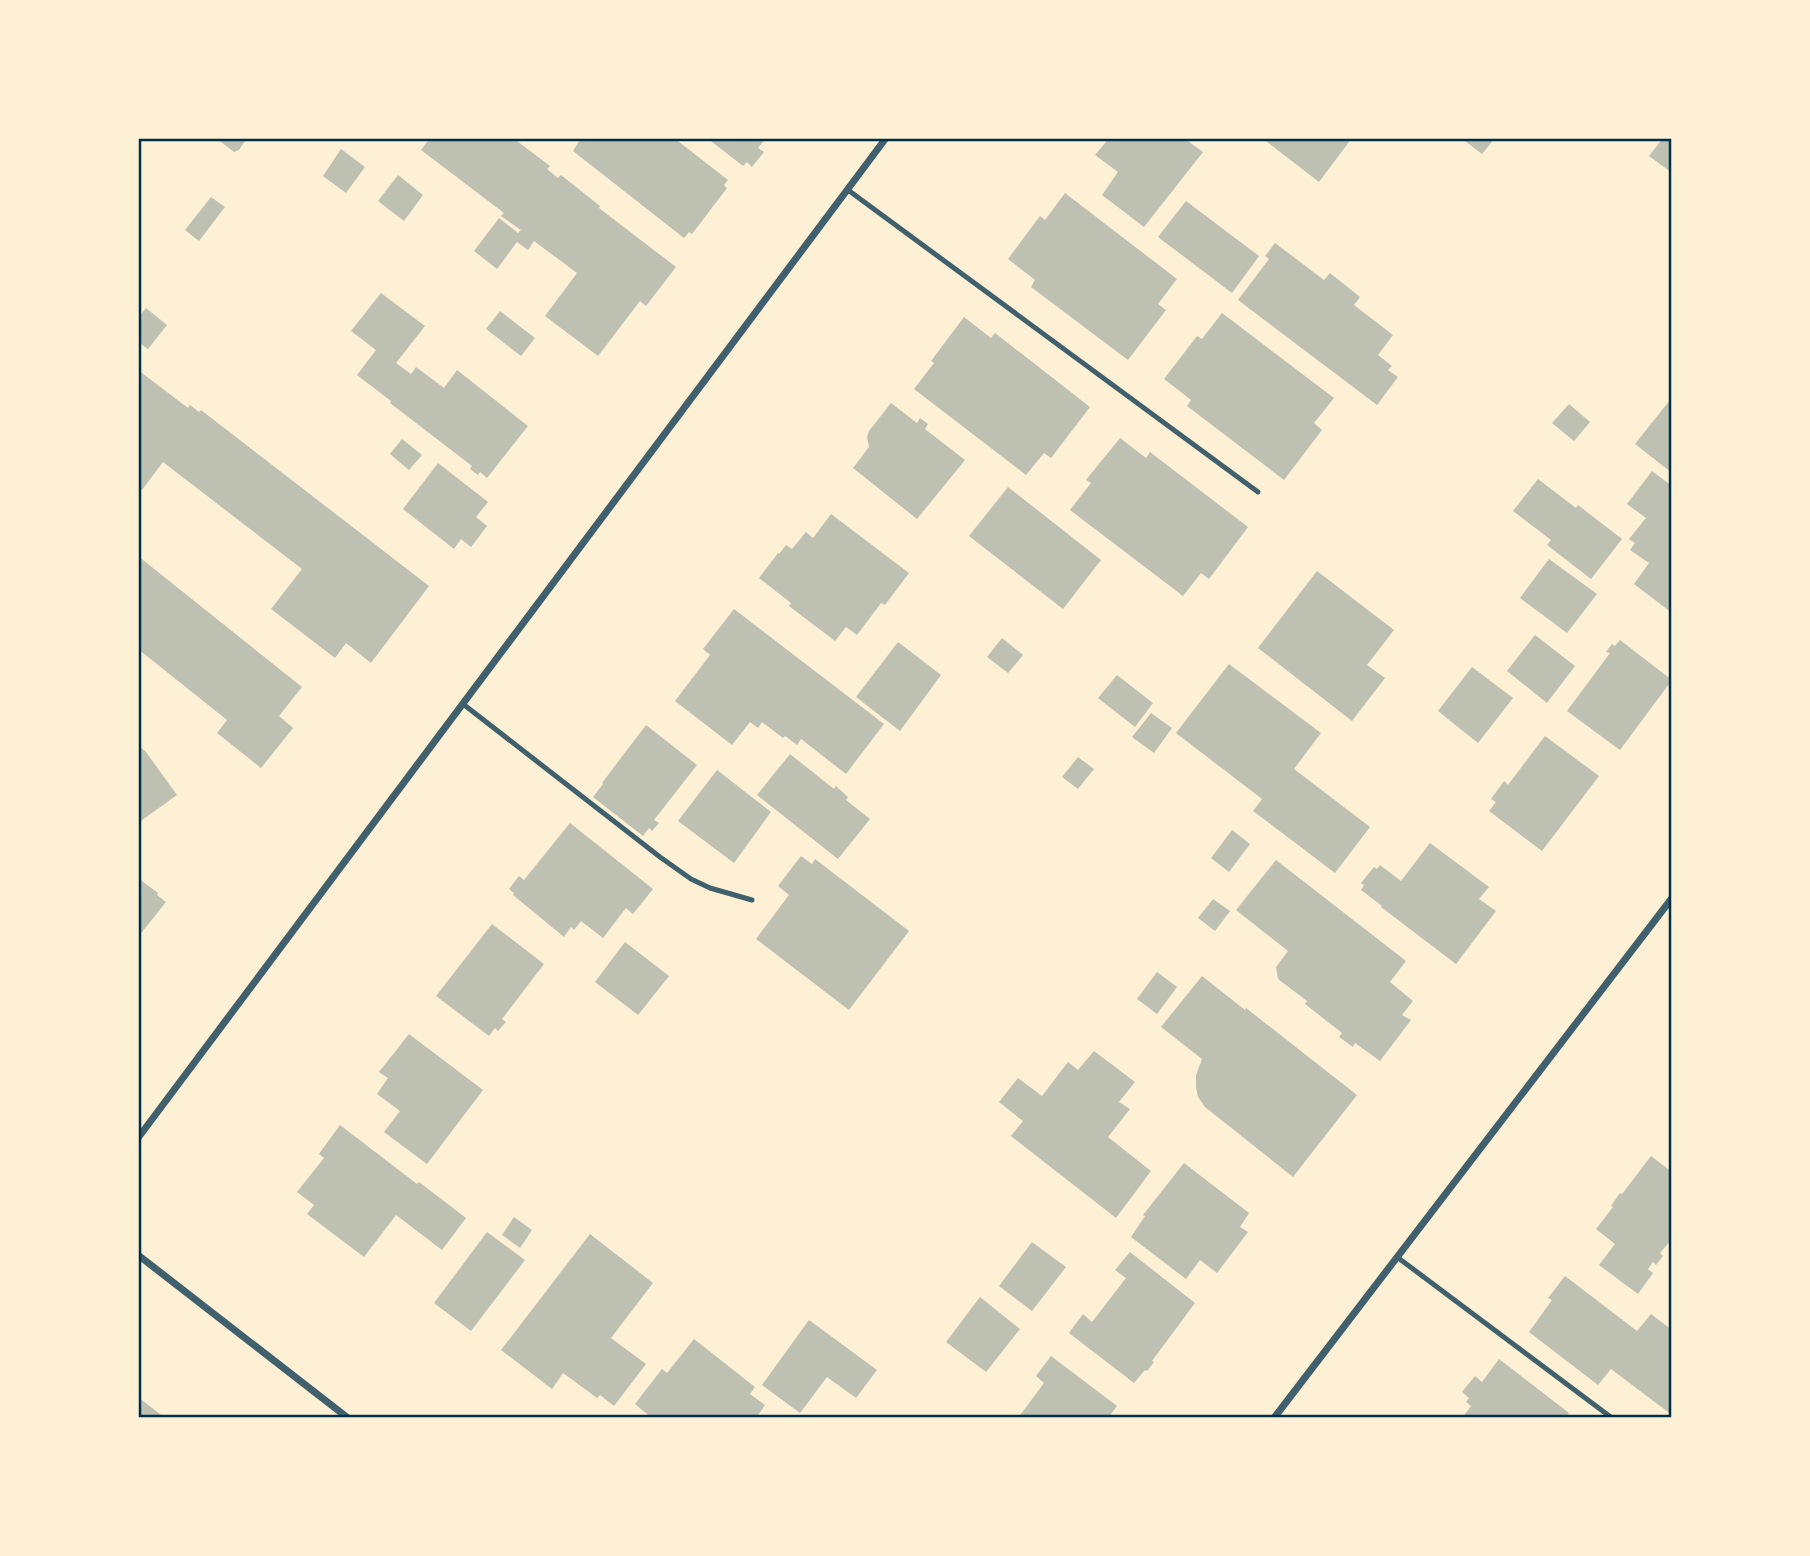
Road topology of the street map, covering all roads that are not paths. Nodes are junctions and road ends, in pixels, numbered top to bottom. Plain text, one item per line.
1 (886, 138) edge
2 (848, 190) junction
3 (1258, 492) dead end
4 (464, 704) junction
5 (1672, 898) edge
6 (752, 900) dead end
7 (138, 1138) edge
8 (138, 1255) edge
9 (1397, 1257) junction
10 (348, 1418) edge
11 (1274, 1418) edge
12 (1612, 1418) edge

1 - 2 street
2 - 3 lane
2 - 4 street
4 - 6 lane
4 - 7 street
5 - 9 street
8 - 10 street
9 - 11 street
9 - 12 lane

